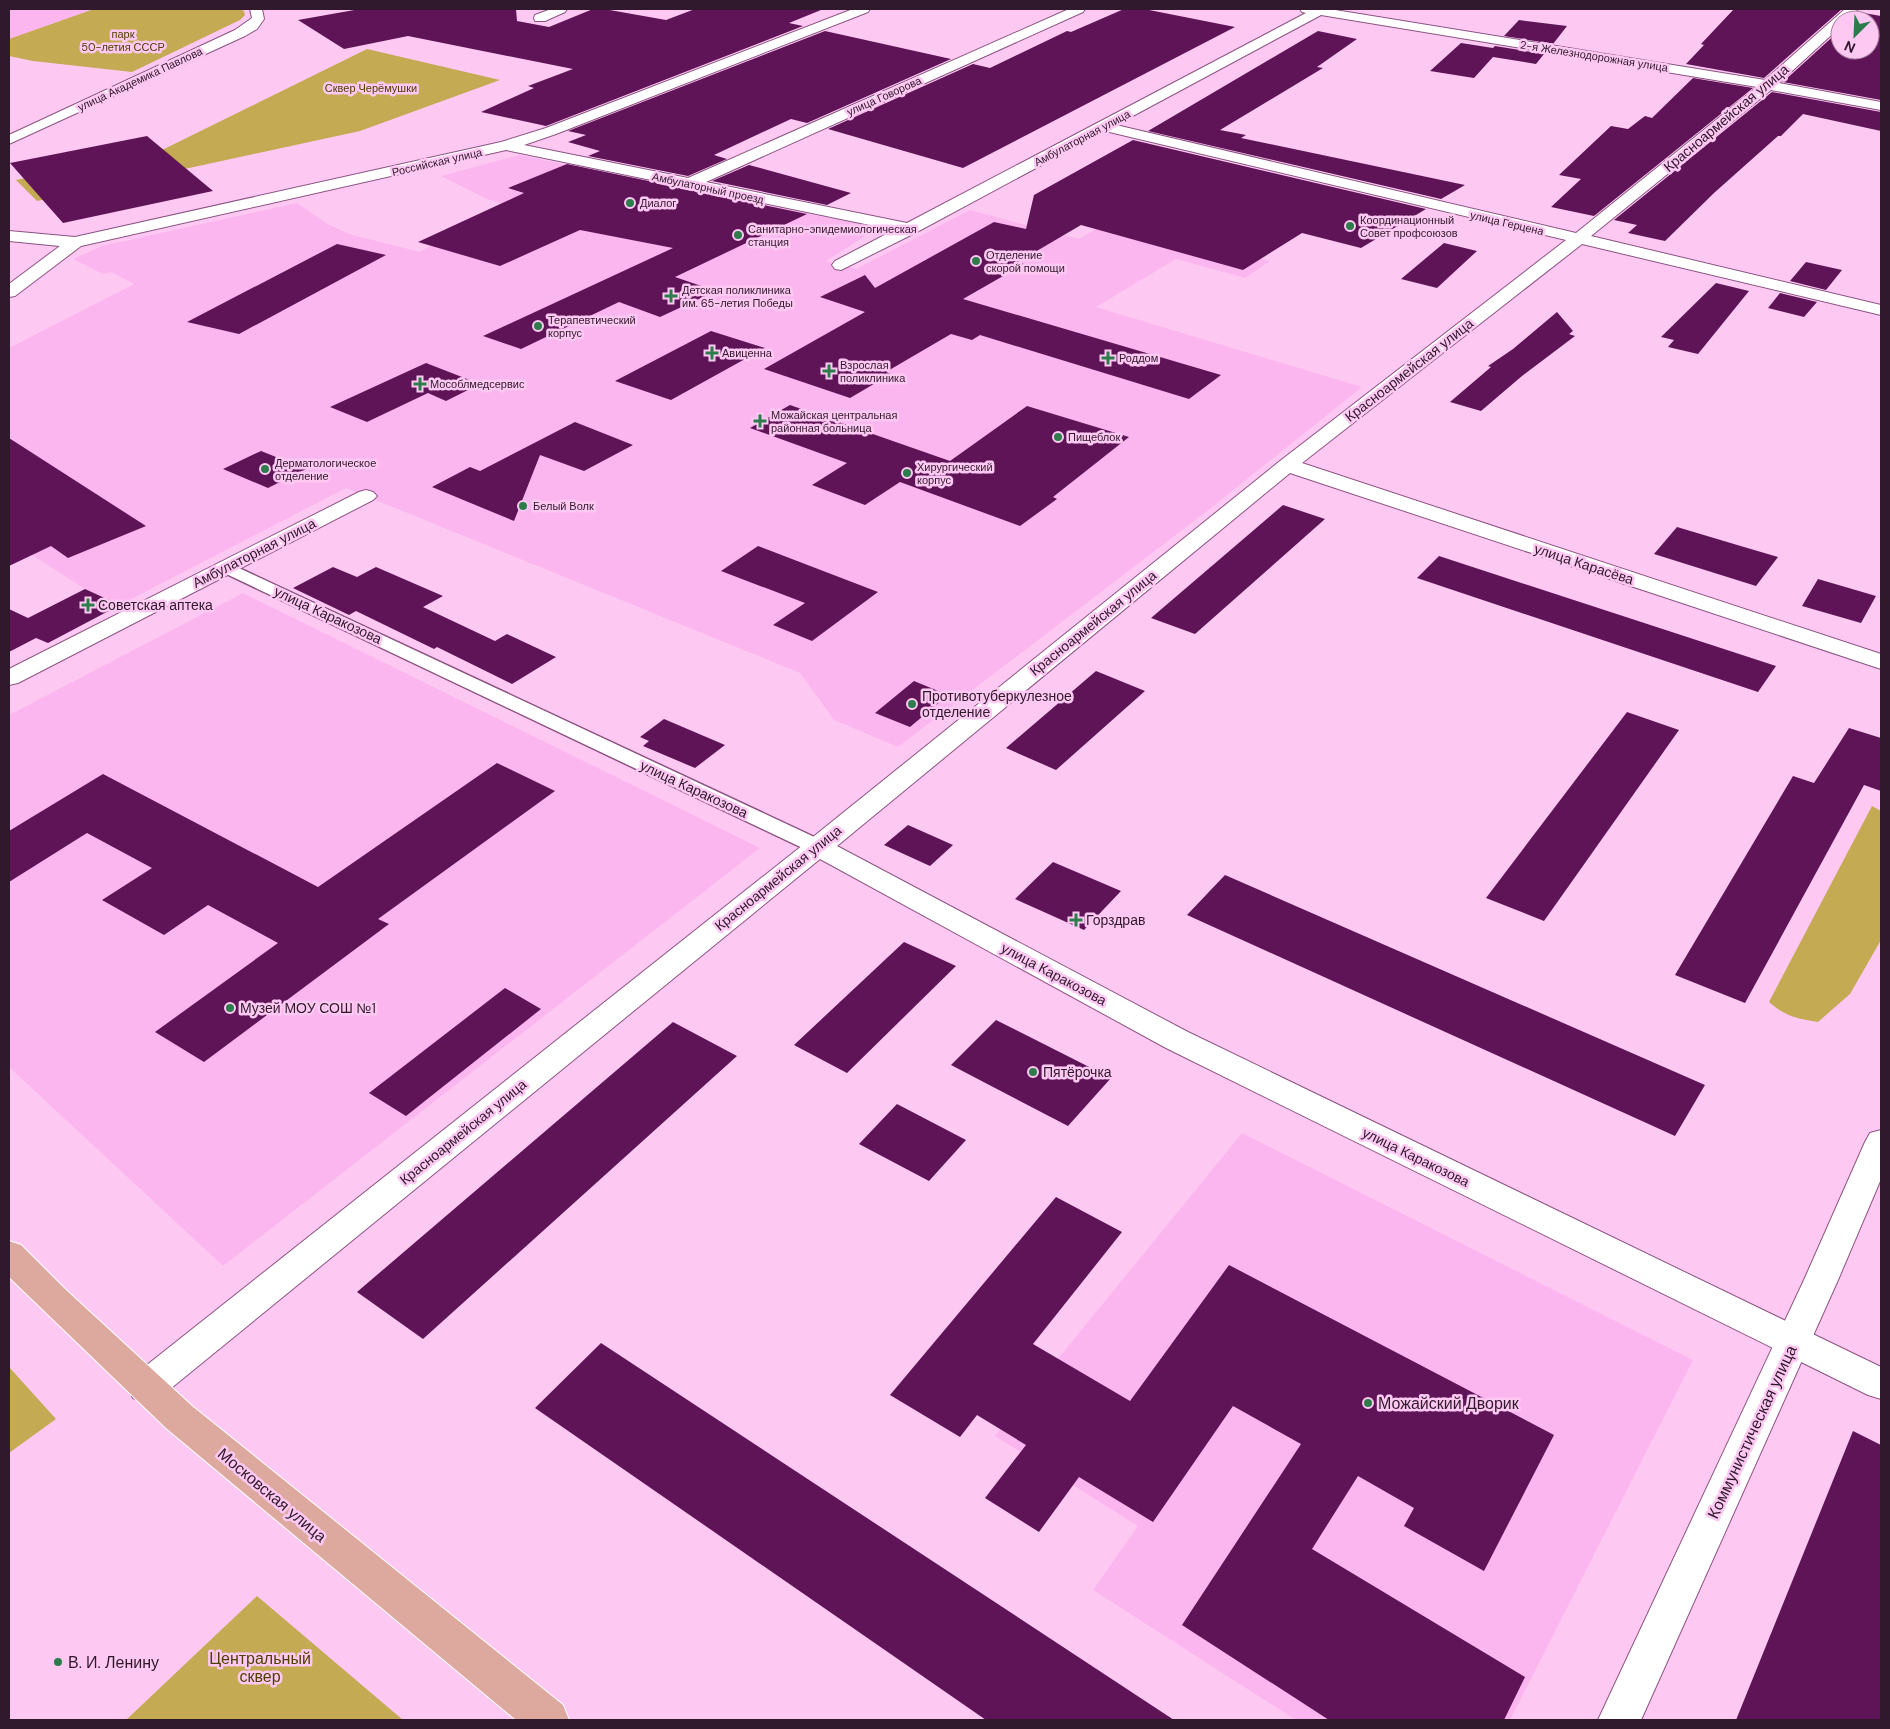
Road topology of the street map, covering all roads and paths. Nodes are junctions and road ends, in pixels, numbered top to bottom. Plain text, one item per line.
1 (256, 9) edge
2 (561, 9) edge
3 (864, 9) edge
4 (1079, 9) edge
5 (1852, 9) edge
6 (1315, 10) edge
7 (540, 18) dead end
8 (1768, 85) junction
9 (1881, 106) edge
10 (1104, 126) junction
11 (9, 140) edge
12 (505, 146) junction
13 (689, 184) junction
14 (911, 229) junction
15 (9, 236) edge
16 (1578, 239) junction
17 (75, 242) junction
18 (841, 265) dead end
19 (9, 292) edge
20 (1881, 310) edge
21 (1287, 465) junction
22 (366, 496) dead end
23 (226, 567) junction
24 (1881, 662) edge
25 (9, 678) edge
26 (818, 847) junction
27 (1881, 1142) edge
28 (9, 1255) edge
29 (1793, 1342) junction
30 (1881, 1384) edge
31 (146, 1387) junction
32 (548, 1720) edge
33 (1619, 1720) edge

1 - 11 street, улица Академика Павлова
2 - 7 street
3 - 12 street, Российская улица
4 - 13 street, улица Говорова
5 - 8 street, Красноармейская улица
6 - 8 street, 2-я Железнодорожная улица
6 - 10 street, Амбулаторная улица
8 - 9 street, 2-я Железнодорожная улица
8 - 16 street, Красноармейская улица
10 - 14 street, Амбулаторная улица
10 - 16 street, улица Герцена
12 - 13 street, Амбулаторный проезд
12 - 17 street, Российская улица
13 - 14 street, Амбулаторный проезд
14 - 18 street, Амбулаторная улица
15 - 17 street
16 - 20 street, улица Герцена
16 - 21 street, Красноармейская улица
17 - 19 street, Российская улица
21 - 24 street, улица Карасёва
21 - 26 street, Красноармейская улица
22 - 23 street, Амбулаторная улица
23 - 25 street, Амбулаторная улица
23 - 26 street, улица Каракозова
26 - 29 street, улица Каракозова
26 - 31 street, Красноармейская улица
27 - 29 street, Коммунистическая улица
28 - 31 main road, Московская улица
29 - 30 street, улица Каракозова
29 - 33 street, Коммунистическая улица
31 - 32 main road, Московская улица

